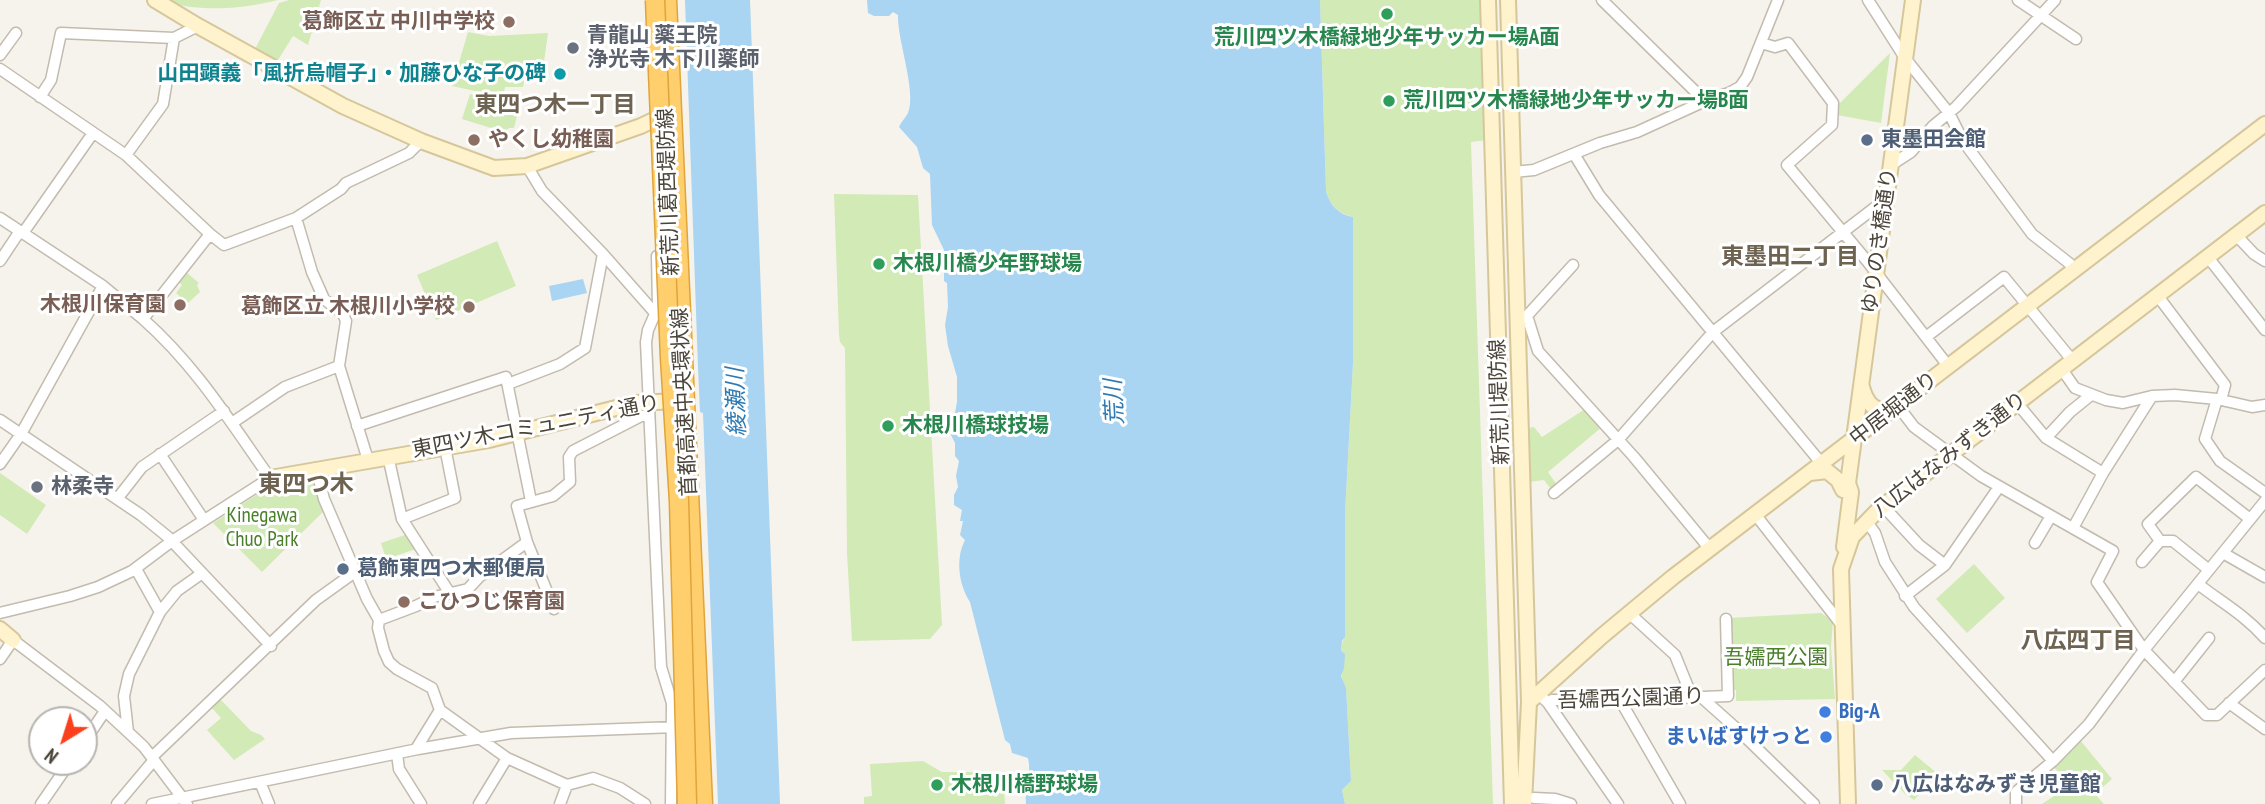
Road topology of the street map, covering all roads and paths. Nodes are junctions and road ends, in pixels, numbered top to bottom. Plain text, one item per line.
1 (155, 0) edge
2 (646, 0) edge
3 (654, 0) edge
4 (661, 0) edge
5 (667, 0) edge
6 (1488, 0) edge
7 (1508, 0) edge
8 (1602, 0) edge
9 (1778, 0) edge
10 (1868, 0) edge
11 (1913, 0) edge
12 (2018, 0) edge
13 (2055, 0) edge
14 (2040, 15) junction
15 (198, 26) junction
16 (16, 33) dead end
17 (174, 38) junction
18 (2076, 39) dead end
19 (1761, 43) junction
20 (0, 55) edge
21 (1905, 58) junction
22 (0, 69) edge
23 (40, 97) junction
24 (1705, 101) junction
25 (1949, 113) junction
26 (666, 114) junction
27 (652, 121) junction
28 (2265, 124) edge
29 (93, 133) junction
30 (421, 141) junction
31 (1574, 154) junction
32 (126, 155) junction
33 (1891, 165) junction
34 (527, 166) junction
35 (1513, 172) junction
36 (1886, 199) junction
37 (2265, 213) edge
38 (0, 218) edge
39 (296, 218) junction
40 (21, 232) junction
41 (1843, 232) junction
42 (210, 234) junction
43 (2236, 235) junction
44 (603, 254) junction
45 (2207, 256) junction
46 (0, 261) edge
47 (2265, 261) edge
48 (1573, 265) dead end
49 (2075, 271) junction
50 (1876, 272) junction
51 (103, 286) junction
52 (2157, 295) junction
53 (2027, 307) junction
54 (654, 316) junction
55 (674, 317) junction
56 (1521, 318) junction
57 (143, 319) junction
58 (2265, 330) edge
59 (1713, 332) junction
60 (1926, 337) junction
61 (2067, 364) junction
62 (339, 366) junction
63 (1950, 367) junction
64 (508, 384) junction
65 (1861, 386) junction
66 (2091, 395) junction
67 (2152, 396) junction
68 (2219, 400) junction
69 (678, 401) junction
70 (2017, 403) junction
71 (2265, 405) edge
72 (1896, 408) junction
73 (649, 409) junction
74 (224, 411) junction
75 (0, 420) edge
76 (232, 423) junction
77 (357, 426) junction
78 (518, 433) junction
79 (21, 434) junction
80 (2046, 438) junction
81 (1618, 440) junction
82 (1854, 440) junction
83 (445, 447) junction
84 (160, 454) junction
85 (1950, 454) junction
86 (388, 456) junction
87 (368, 460) junction
88 (0, 464) edge
89 (1822, 464) junction
90 (316, 468) junction
91 (1810, 473) junction
92 (2104, 473) junction
93 (270, 478) junction
94 (1999, 487) junction
95 (1847, 488) junction
96 (1554, 493) dead end
97 (2265, 493) edge
98 (117, 499) junction
99 (531, 501) junction
100 (2265, 501) edge
101 (1881, 508) junction
102 (1755, 514) junction
103 (2051, 516) junction
104 (402, 519) junction
105 (2250, 519) junction
106 (204, 520) junction
107 (1866, 521) junction
108 (2073, 528) junction
109 (172, 541) junction
110 (2160, 541) junction
111 (527, 542) junction
112 (2035, 543) dead end
113 (1710, 549) junction
114 (2222, 553) junction
115 (2142, 562) dead end
116 (1945, 565) junction
117 (136, 569) junction
118 (1841, 569) junction
119 (2209, 570) junction
120 (355, 572) junction
121 (201, 574) junction
122 (2265, 577) edge
123 (2198, 584) junction
124 (449, 592) junction
125 (1906, 596) junction
126 (554, 610) dead end
127 (160, 612) junction
128 (0, 613) edge
129 (1629, 613) junction
130 (379, 620) junction
131 (1726, 620) dead end
132 (1844, 628) junction
133 (0, 629) edge
134 (2209, 638) dead end
135 (2265, 638) edge
136 (13, 640) junction
137 (271, 646) junction
138 (2144, 650) junction
139 (0, 659) edge
140 (2265, 670) edge
141 (2174, 682) junction
142 (1696, 697) junction
143 (1538, 699) junction
144 (1620, 700) junction
145 (2230, 703) junction
146 (440, 710) junction
147 (105, 711) junction
148 (98, 721) edge
149 (683, 729) junction
150 (2265, 729) edge
151 (128, 732) junction
152 (479, 738) junction
153 (416, 749) junction
154 (397, 754) junction
155 (153, 758) junction
156 (507, 758) junction
157 (2053, 761) junction
158 (60, 776) edge
159 (260, 782) junction
160 (567, 786) junction
161 (185, 800) edge
162 (1530, 802) edge
163 (41, 804) edge
164 (117, 804) edge
165 (152, 804) edge
166 (269, 804) edge
167 (421, 804) edge
168 (479, 804) edge
169 (560, 804) edge
170 (645, 804) edge
171 (671, 804) edge
172 (687, 804) edge
173 (703, 804) edge
174 (1513, 804) edge
175 (1571, 804) edge
176 (1618, 804) edge
177 (1680, 804) edge
178 (1814, 804) edge
179 (1848, 804) edge
180 (2016, 804) edge

1 - 15 main road
2 - 27 street
3 - 149 highway, 首都高速中央環状線, bridge
4 - 26 main road, 新荒川葛西堤防線
5 - 173 highway, 首都高速中央環状線
6 - 174 main road, 新荒川堤防線
7 - 35 main road, 新荒川堤防線
8 - 24 street
9 - 19 street
10 - 21 street
11 - 21 main road, ゆりのき橋通り
12 - 14 street
13 - 14 street
14 - 18 street
14 - 25 street
15 - 17 street
15 - 30 main road
16 - 20 street
17 - 23 street
17 - 32 street
19 - 24 street
19 - 41 street
21 - 25 street
21 - 33 main road, ゆりのき橋通り
22 - 23 street
23 - 29 street
24 - 31 street
25 - 33 street
25 - 49 street
26 - 27 main road
26 - 55 main road, 新荒川葛西堤防線
27 - 34 main road
27 - 54 street
28 - 49 main road, 中居堀通り
29 - 32 street
29 - 40 street
30 - 34 main road
30 - 39 street
31 - 35 street
31 - 59 street
32 - 42 street
33 - 36 main road, ゆりのき橋通り
34 - 44 street
35 - 56 main road, 新荒川堤防線
36 - 41 street
36 - 50 main road, ゆりのき橋通り
37 - 43 main road, 八広はなみずき通り
38 - 40 street
39 - 42 street
39 - 62 street
40 - 46 street
40 - 51 street
41 - 50 street
41 - 59 street
42 - 57 street
43 - 45 main road, 八広はなみずき通り
43 - 47 street
44 - 54 street
44 - 64 street
45 - 52 main road, 八広はなみずき通り
45 - 58 street
48 - 56 street
49 - 53 main road, 中居堀通り
50 - 60 street
50 - 65 main road, ゆりのき橋通り
51 - 57 street
51 - 79 street
52 - 61 main road, 八広はなみずき通り
52 - 68 street
53 - 60 street
53 - 61 street
53 - 63 main road, 中居堀通り
54 - 55 street
54 - 73 street
55 - 69 main road, 新荒川葛西堤防線
56 - 81 street
56 - 143 main road, 新荒川堤防線
57 - 74 street
59 - 81 street
59 - 89 street
60 - 63 street
61 - 66 street
61 - 70 main road, 八広はなみずき通り
62 - 76 street
62 - 77 street
63 - 72 main road, 中居堀通り
64 - 77 street
64 - 78 street
65 - 72 main road
65 - 82 main road, ゆりのき橋通り
66 - 67 street
66 - 80 street
67 - 68 street
67 - 92 street
68 - 71 street
68 - 97 street
69 - 73 main road, 東四ツ木コミュニティ通り
69 - 149 main road, 新荒川葛西堤防線
70 - 80 street
70 - 85 main road, 八広はなみずき通り
72 - 82 main road, 中居堀通り
72 - 85 street
73 - 78 main road, 東四ツ木コミュニティ通り
73 - 99 street
73 - 149 street
74 - 76 street
74 - 84 street
75 - 79 street
76 - 93 street
77 - 87 street
78 - 83 main road, 東四ツ木コミュニティ通り
78 - 99 street
79 - 88 street
79 - 98 street
80 - 92 street
81 - 96 street
81 - 113 street
82 - 89 main road, 中居堀通り
82 - 95 main road, ゆりのき橋通り
83 - 86 main road, 東四ツ木コミュニティ通り
83 - 104 street
84 - 98 street
84 - 106 street
85 - 94 street
85 - 101 main road, 八広はなみずき通り
86 - 87 main road, 東四ツ木コミュニティ通り
86 - 104 street
87 - 90 main road, 東四ツ木コミュニティ通り
89 - 91 main road, 中居堀通り
90 - 93 main road, 東四ツ木コミュニティ通り
90 - 120 street
91 - 95 main road
91 - 102 main road, 中居堀通り
92 - 108 street
93 - 106 street
94 - 103 street
94 - 116 street
95 - 101 main road
95 - 118 main road, ゆりのき橋通り
98 - 109 street
99 - 111 street
100 - 105 street
101 - 107 main road, 八広はなみずき通り
101 - 116 street
102 - 113 main road, 中居堀通り
102 - 132 street
103 - 108 street
103 - 112 street
104 - 124 street
105 - 110 street
105 - 114 street
106 - 109 street
107 - 118 main road, 八広はなみずき通り
107 - 125 street
108 - 138 street
109 - 117 street
109 - 121 street
110 - 115 street
110 - 119 street
111 - 124 street
111 - 126 street
113 - 129 main road, 中居堀通り
114 - 119 street
114 - 122 street
116 - 125 street
117 - 127 street
117 - 128 street
118 - 132 main road, 八広はなみずき通り
119 - 123 street
120 - 130 street
120 - 137 street
121 - 127 street
121 - 137 street
123 - 135 street
123 - 138 street
124 - 130 street
125 - 157 street
127 - 151 street
129 - 142 street
129 - 143 main road, 中居堀通り
130 - 146 street
131 - 142 street, 吾嬬西公園通り
132 - 179 main road, 八広はなみずき通り
133 - 136 main road
134 - 141 street
136 - 139 street
136 - 147 street
137 - 155 street
138 - 141 street
138 - 157 street
140 - 145 street
141 - 145 street
142 - 144 street, 吾嬬西公園通り
142 - 178 street
143 - 144 street, 吾嬬西公園通り
143 - 162 main road, 新荒川堤防線
143 - 176 street
144 - 177 street
145 - 150 street
146 - 152 street
146 - 153 street
147 - 148 street
147 - 151 street
149 - 152 street
149 - 171 street
149 - 172 highway, 首都高速中央環状線, bridge
151 - 155 street
152 - 153 street
152 - 156 street
153 - 154 street
154 - 159 street
154 - 167 street
155 - 161 street
155 - 164 street
156 - 160 street
156 - 168 street
157 - 180 street
158 - 163 street
159 - 161 street
159 - 166 street
160 - 169 street
160 - 170 street
161 - 165 street
162 - 175 street

